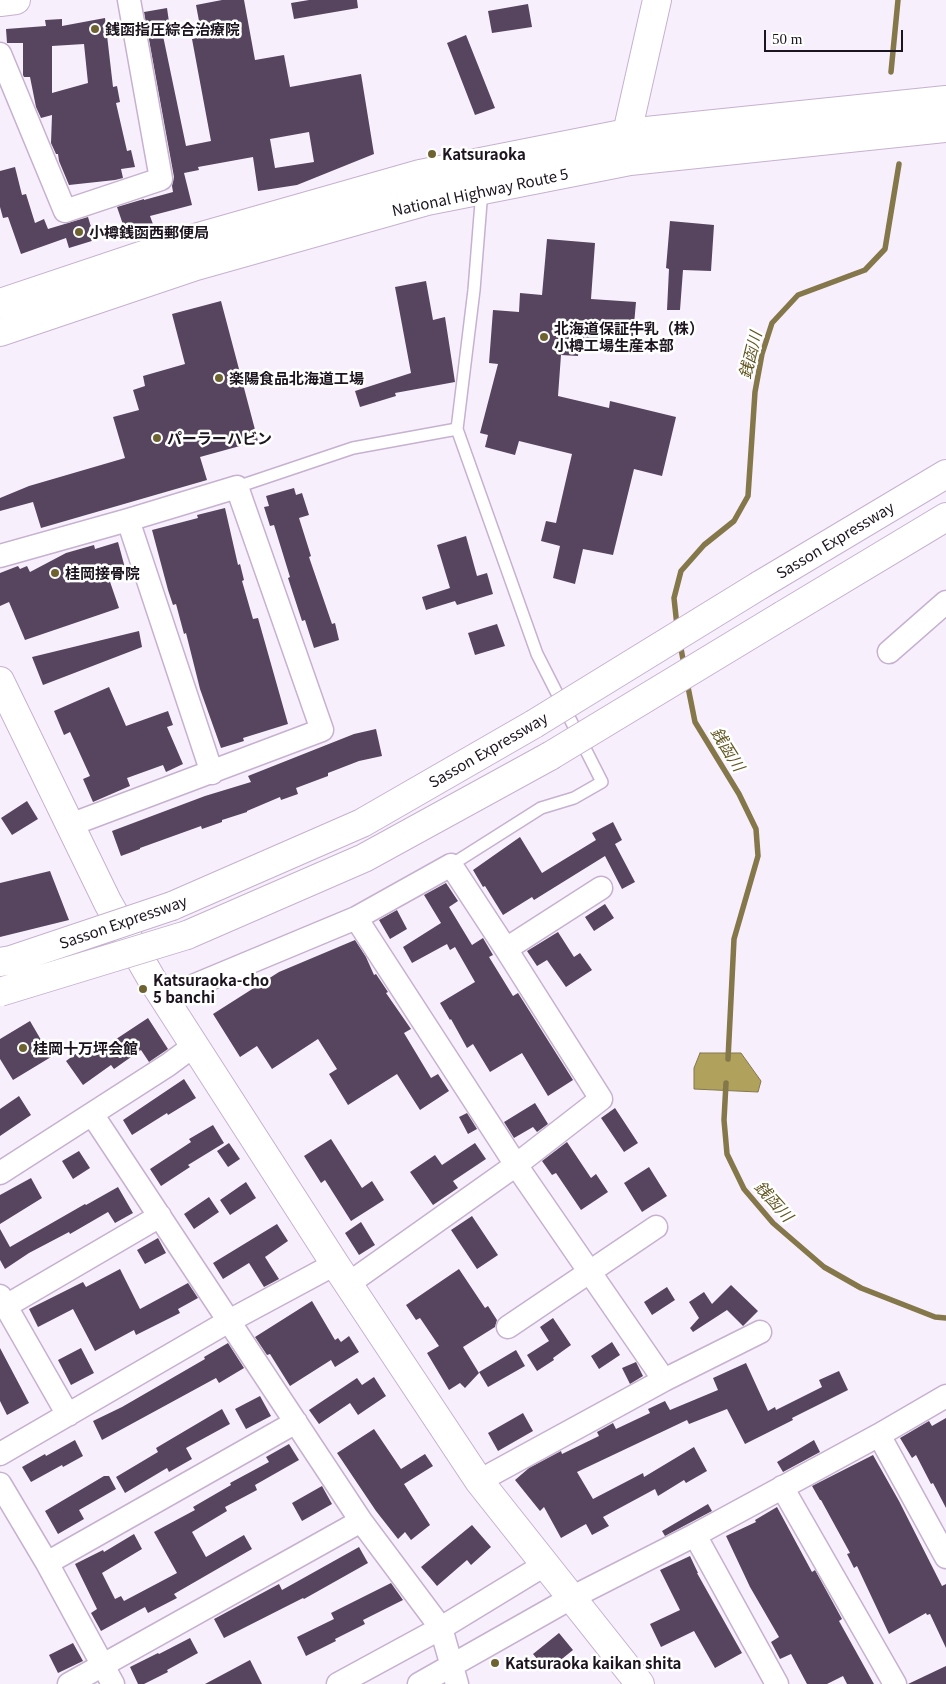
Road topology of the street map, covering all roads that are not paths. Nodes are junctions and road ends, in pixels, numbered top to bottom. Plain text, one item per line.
1 (16, 0) edge
2 (129, 0) edge
3 (657, 0) edge
4 (0, 2) edge
5 (0, 54) edge
6 (946, 100) edge
7 (946, 128) edge
8 (627, 133) junction
9 (630, 161) junction
10 (482, 190) junction
11 (0, 303) edge
12 (0, 332) edge
13 (457, 429) junction
14 (946, 474) edge
15 (237, 486) junction
16 (946, 517) edge
17 (128, 520) junction
18 (0, 556) edge
19 (946, 602) edge
20 (889, 652) dead end
21 (0, 682) edge
22 (212, 772) junction
23 (70, 825) junction
24 (451, 865) junction
25 (601, 888) dead end
26 (356, 918) junction
27 (506, 948) junction
28 (0, 962) edge
29 (0, 992) edge
30 (164, 998) junction
31 (196, 1045) junction
32 (92, 1114) junction
33 (516, 1165) junction
34 (0, 1173) edge
35 (160, 1216) junction
36 (656, 1227) dead end
37 (589, 1272) junction
38 (342, 1274) junction
39 (3, 1301) edge
40 (229, 1321) junction
41 (508, 1327) dead end
42 (760, 1332) dead end
43 (664, 1380) junction
44 (946, 1396) edge
45 (68, 1415) junction
46 (296, 1422) junction
47 (879, 1435) junction
48 (0, 1454) edge
49 (479, 1481) junction
50 (0, 1484) edge
51 (782, 1487) junction
52 (361, 1521) junction
53 (695, 1535) junction
54 (946, 1557) edge
55 (47, 1563) junction
56 (546, 1564) junction
57 (571, 1598) junction
58 (441, 1628) junction
59 (108, 1675) edge
60 (454, 1675) edge
61 (69, 1684) edge
62 (338, 1684) edge
63 (419, 1684) edge
64 (640, 1684) edge
65 (777, 1684) edge
66 (895, 1684) edge

1 - 4 main road
2 - 5 street
3 - 8 main road
6 - 8 main road, National Highway Route 5
7 - 9 main road, National Highway Route 5
8 - 9 main road
8 - 11 main road, National Highway Route 5
9 - 10 main road, National Highway Route 5
10 - 12 main road, National Highway Route 5
10 - 13 lane
13 - 15 lane
13 - 24 lane
14 - 28 main road, Sasson Expressway, bridge
15 - 17 street
15 - 22 street
16 - 29 main road, Sasson Expressway, bridge
17 - 18 street
17 - 22 street
19 - 20 street
21 - 23 main road
22 - 23 street
23 - 30 main road
24 - 26 street
24 - 27 street
25 - 27 street
26 - 30 street
26 - 33 street
27 - 33 street
30 - 31 main road
31 - 32 street
31 - 38 main road
32 - 34 street
32 - 35 street
33 - 37 street
33 - 38 street
35 - 39 street
35 - 40 street
36 - 37 street
37 - 41 street
37 - 43 street
38 - 40 street
38 - 49 main road
39 - 45 street
40 - 45 street
40 - 46 street
42 - 43 street
43 - 49 street
44 - 47 street
45 - 48 street
46 - 52 street
46 - 55 street
47 - 51 street
47 - 54 street
49 - 56 main road
50 - 55 street
51 - 53 street
51 - 66 street
52 - 58 street
52 - 59 street
53 - 57 street
53 - 65 street
55 - 59 street
56 - 57 main road
56 - 58 street
57 - 60 street
57 - 64 main road
58 - 60 street
58 - 62 street
59 - 61 street
60 - 63 street

